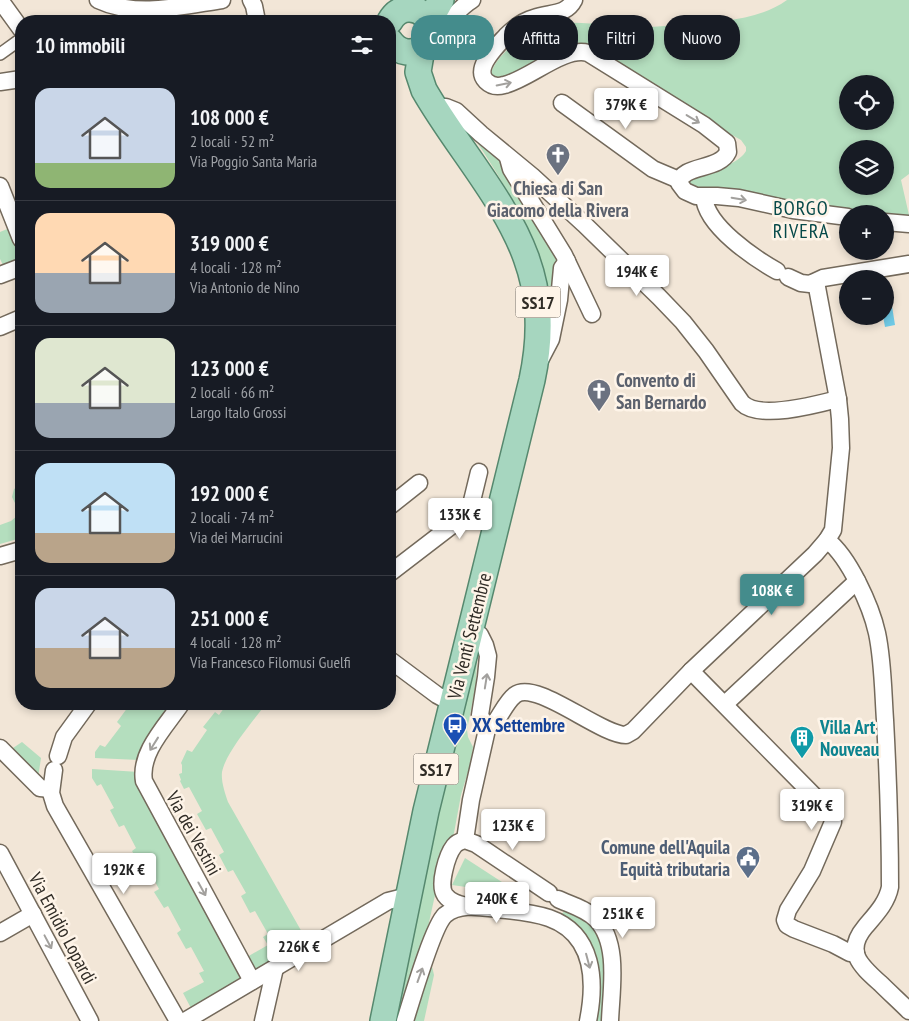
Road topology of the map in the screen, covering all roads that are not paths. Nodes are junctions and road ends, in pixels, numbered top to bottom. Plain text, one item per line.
1 (0, 0) edge
2 (98, 0) edge
3 (222, 0) edge
4 (251, 0) edge
5 (441, 0) edge
6 (472, 0) edge
7 (574, 0) edge
8 (256, 15) edge
9 (15, 21) edge
10 (406, 29) edge
11 (15, 43) edge
12 (0, 54) edge
13 (15, 80) edge
14 (0, 82) edge
15 (562, 103) dead end
16 (434, 108) junction
17 (508, 156) junction
18 (679, 180) junction
19 (0, 186) edge
20 (704, 197) junction
21 (839, 216) edge
22 (894, 223) edge
23 (909, 224) edge
24 (15, 230) edge
25 (567, 261) junction
26 (909, 264) edge
27 (15, 269) edge
28 (0, 275) edge
29 (816, 282) junction
30 (592, 314) dead end
31 (15, 321) edge
32 (0, 327) edge
33 (536, 362) junction
34 (838, 399) junction
35 (479, 472) dead end
36 (419, 483) dead end
37 (396, 501) edge
38 (827, 540) junction
39 (15, 552) edge
40 (0, 556) edge
41 (396, 568) edge
42 (857, 582) junction
43 (470, 630) junction
44 (396, 664) edge
45 (691, 671) junction
46 (452, 702) junction
47 (725, 704) junction
48 (84, 710) edge
49 (177, 710) edge
50 (488, 725) junction
51 (0, 748) edge
52 (51, 789) junction
53 (465, 840) junction
54 (0, 853) edge
55 (554, 896) junction
56 (408, 898) junction
57 (466, 906) junction
58 (33, 914) junction
59 (545, 917) junction
60 (0, 933) edge
61 (856, 953) junction
62 (275, 968) junction
63 (252, 981) junction
64 (909, 1011) edge
65 (90, 1021) edge
66 (178, 1021) edge
67 (185, 1021) edge
68 (263, 1021) edge
69 (383, 1021) edge
70 (405, 1021) edge
71 (588, 1021) edge
72 (610, 1021) edge

1 - 9 street
2 - 3 street
4 - 8 street
5 - 10 main road
6 - 10 street
7 -> 18 street
10 - 16 main road, Via Venti Settembre / SS17
11 - 12 street
13 - 14 street
15 - 18 street
16 - 17 street
16 - 33 main road, Via Venti Settembre / SS17
17 - 25 street
17 - 34 street
18 - 20 street
19 - 24 street
20 -> 21 street
20 - 29 street
22 - 23 street
25 - 30 street
25 - 33 street
26 - 29 street
27 - 28 street
29 - 34 street
31 - 32 street
33 - 43 main road, Via Venti Settembre / SS17
34 - 38 street
35 - 41 street
36 - 37 street
38 - 42 street
38 - 45 street
39 - 40 street
42 - 47 street
42 - 61 street
43 - 46 main road, Via Venti Settembre / SS17
50 -> 43 street
44 - 46 street
45 - 47 street
45 - 50 street
46 - 56 main road, Via Venti Settembre / SS17
47 - 61 street
48 - 52 street
49 -> 63 street, Via dei Vestini
50 - 53 street
51 - 52 street
52 - 66 street
53 - 55 street
53 - 57 street
54 - 58 street, Via Emidio Lopardi
55 - 59 street
55 - 72 street
56 - 62 street
56 - 69 main road, Via Venti Settembre / SS17
57 - 59 street
70 -> 57 street
58 - 60 street
58 -> 65 street, Via Emidio Lopardi
59 -> 71 street
61 - 64 street
62 - 63 street
62 - 68 street
63 - 67 street

